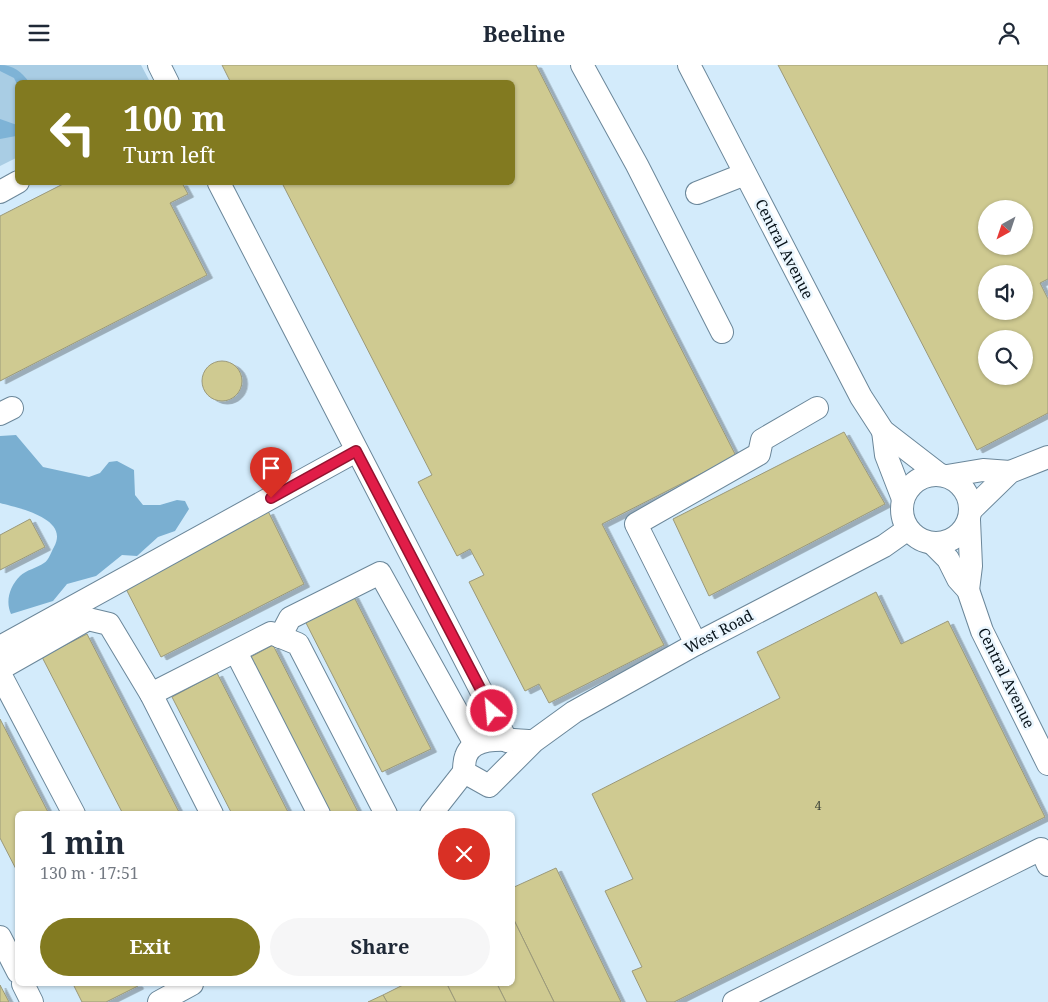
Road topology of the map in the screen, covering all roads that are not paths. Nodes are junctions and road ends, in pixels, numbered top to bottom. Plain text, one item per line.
1 (159, 65) edge
2 (582, 65) edge
3 (689, 65) edge
4 (166, 80) edge
5 (745, 174) junction
6 (15, 184) edge
7 (220, 185) edge
8 (0, 192) edge
9 (697, 193) dead end
10 (722, 332) dead end
11 (817, 408) dead end
12 (883, 431) junction
13 (356, 451) junction
14 (1048, 457) edge
15 (1010, 472) junction
16 (943, 475) junction
17 (903, 499) junction
18 (970, 515) junction
19 (908, 529) junction
20 (932, 543) junction
21 (968, 590) junction
22 (280, 637) junction
23 (696, 644) junction
24 (0, 647) edge
25 (236, 652) junction
26 (0, 669) edge
27 (0, 674) edge
28 (151, 694) junction
29 (507, 741) junction
30 (534, 741) junction
31 (475, 744) junction
32 (1048, 764) edge
33 (464, 772) junction
34 (72, 811) edge
35 (210, 811) edge
36 (317, 811) edge
37 (384, 811) edge
38 (433, 811) edge
39 (1048, 865) edge
40 (0, 937) edge
41 (15, 966) edge
42 (24, 986) edge
43 (187, 986) edge
44 (165, 994) edge
45 (32, 1002) edge
46 (734, 1002) edge

1 - 4 street
2 - 10 street
3 - 5 street, Central Avenue
5 - 9 street
5 - 12 street, Central Avenue
6 - 8 street
7 - 13 street
11 - 23 street
12 - 16 street, Central Avenue
12 - 17 street, Central Avenue
13 - 24 street
13 - 29 street
14 - 15 street
15 - 16 street
15 - 18 street
16 - 17 street
16 - 18 street, Central Avenue
17 - 19 street, Central Avenue
18 - 20 street
18 - 21 street, Central Avenue
19 - 20 street, Central Avenue
19 - 23 street, West Road
20 - 21 street, Central Avenue
21 - 32 street, Central Avenue
22 - 25 street
22 - 31 street
22 - 37 street
23 - 30 street, West Road
25 - 28 street
25 - 36 street
26 - 28 street
27 - 34 street
28 - 35 street
29 - 30 street
29 - 31 street
30 - 33 street, West Road
31 - 33 street
33 - 38 street
39 - 46 street
40 - 41 street
42 - 45 street
43 - 44 street

